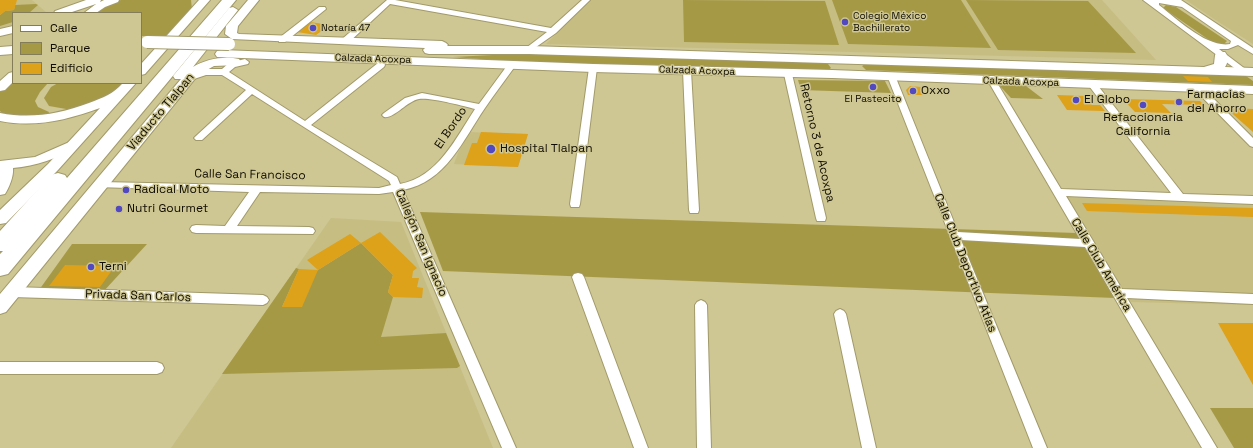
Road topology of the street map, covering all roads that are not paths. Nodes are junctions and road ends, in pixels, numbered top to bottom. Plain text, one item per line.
1 (96, 0) edge
2 (114, 0) edge
3 (206, 0) edge
4 (218, 0) edge
5 (229, 0) edge
6 (242, 0) edge
7 (254, 0) edge
8 (574, 0) edge
9 (1147, 0) edge
10 (1176, 0) edge
11 (390, 1) edge
12 (585, 1) edge
13 (197, 4) edge
14 (1155, 6) junction
15 (1185, 6) junction
16 (322, 9) dead end
17 (62, 12) edge
18 (90, 12) edge
19 (12, 29) edge
20 (553, 30) junction
21 (0, 33) edge
22 (282, 40) junction
23 (1235, 40) junction
24 (1204, 41) junction
25 (344, 42) junction
26 (12, 44) edge
27 (143, 44) edge
28 (0, 45) edge
29 (225, 49) junction
30 (12, 50) edge
31 (496, 50) junction
32 (528, 50) junction
33 (0, 51) edge
34 (1253, 52) edge
35 (1221, 55) junction
36 (828, 60) junction
37 (864, 61) junction
38 (245, 62) junction
39 (381, 65) junction
40 (512, 65) junction
41 (593, 68) junction
42 (142, 70) edge
43 (1206, 70) junction
44 (687, 71) junction
45 (224, 72) junction
46 (788, 74) junction
47 (832, 74) junction
48 (1250, 74) edge
49 (862, 76) junction
50 (12, 77) edge
51 (188, 78) junction
52 (892, 78) junction
53 (992, 82) junction
54 (129, 84) edge
55 (1092, 84) junction
56 (0, 87) edge
57 (1198, 88) junction
58 (252, 90) junction
59 (1253, 90) edge
60 (120, 94) junction
61 (481, 107) junction
62 (387, 115) dead end
63 (0, 117) edge
64 (305, 125) junction
65 (141, 135) junction
66 (199, 138) dead end
67 (74, 144) junction
68 (1253, 144) edge
69 (3, 165) edge
70 (101, 185) junction
71 (257, 188) junction
72 (398, 189) junction
73 (0, 191) edge
74 (1057, 192) junction
75 (1180, 197) junction
76 (1253, 200) edge
77 (575, 204) dead end
78 (694, 210) dead end
79 (820, 218) dead end
80 (0, 219) edge
81 (196, 229) dead end
82 (228, 230) junction
83 (309, 231) dead end
84 (954, 236) junction
85 (1088, 243) junction
86 (0, 244) edge
87 (0, 268) edge
88 (578, 277) dead end
89 (13, 292) junction
90 (1118, 293) junction
91 (1253, 299) edge
92 (263, 300) dead end
93 (701, 305) dead end
94 (0, 307) edge
95 (840, 314) dead end
96 (0, 368) edge
97 (157, 368) dead end
98 (509, 448) edge
99 (641, 448) edge
100 (704, 448) edge
101 (869, 448) edge
102 (1040, 448) edge
103 (1210, 448) edge

1 - 17 main road
2 - 18 main road
3 - 13 main road
4 - 86 highway
5 - 87 highway, Viaducto Tlalpan
6 - 65 main road
7 - 22 main road
8 - 12 street
9 - 14 street
10 - 15 street
11 - 20 street
11 - 25 street
12 - 20 street
13 - 42 main road
14 - 15 street
14 - 24 street
15 - 23 street
16 - 22 street
19 - 21 main road
20 - 32 street
22 - 25 main road
23 - 24 street
23 - 34 street
24 - 35 street
25 - 31 main road
26 - 28 main road
27 - 29 main road, Calzada Acoxpa
29 - 31 main road, Calzada Acoxpa
29 - 40 main road, Calzada Acoxpa
30 - 33 main road
31 - 32 main road, Calzada Acoxpa
32 - 36 main road, Calzada Acoxpa
35 - 43 main road
35 - 48 street
36 - 37 main road, Calzada Acoxpa
36 - 47 main road
37 - 43 main road, Calzada Acoxpa
37 - 49 main road
38 - 39 main road, Viaducto Tlalpan
38 - 45 street
38 - 51 main road, Viaducto Tlalpan
39 - 40 main road, Viaducto Tlalpan
39 - 64 street
40 - 41 main road, Calzada Acoxpa
40 - 61 street, El Bordo
41 - 44 main road, Calzada Acoxpa
41 - 77 street
43 - 48 main road, Calzada Acoxpa
44 - 46 main road, Calzada Acoxpa
44 - 78 street
45 - 51 street
45 - 58 street, Callejón San Ignacio
46 - 47 main road, Calzada Acoxpa
46 - 79 street, Retorno 3 de Acoxpa
47 - 49 main road, Calzada Acoxpa
49 - 52 main road, Calzada Acoxpa
50 - 56 main road
51 - 65 main road, Viaducto Tlalpan
52 - 53 main road, Calzada Acoxpa
52 - 84 street, Calle Club Deportivo Atlas
53 - 55 main road, Calzada Acoxpa
53 - 74 street, Calle Club América
54 - 60 main road
55 - 57 main road, Calzada Acoxpa
55 - 75 street
57 - 59 main road, Calzada Acoxpa
57 - 68 street
58 - 64 street, Callejón San Ignacio
58 - 66 street
60 - 63 main road
60 - 67 main road
61 - 62 street
61 - 72 street, El Bordo
64 - 72 street, Callejón San Ignacio
65 - 70 main road, Viaducto Tlalpan
67 - 69 street
67 - 80 main road
69 - 73 street
70 - 71 street, Calle San Francisco
70 - 89 main road, Viaducto Tlalpan
71 - 72 street, Calle San Francisco
71 - 82 street
72 - 98 street, Callejón San Ignacio
74 - 75 street
74 - 85 street, Calle Club América
75 - 76 street
81 - 82 street
82 - 83 street
84 - 85 street
84 - 102 street, Calle Club Deportivo Atlas
85 - 90 street, Calle Club América
88 - 99 street
89 - 92 street, Privada San Carlos
89 - 94 main road, Viaducto Tlalpan
90 - 91 street
90 - 103 street, Calle Club América
93 - 100 street
95 - 101 street
96 - 97 street

